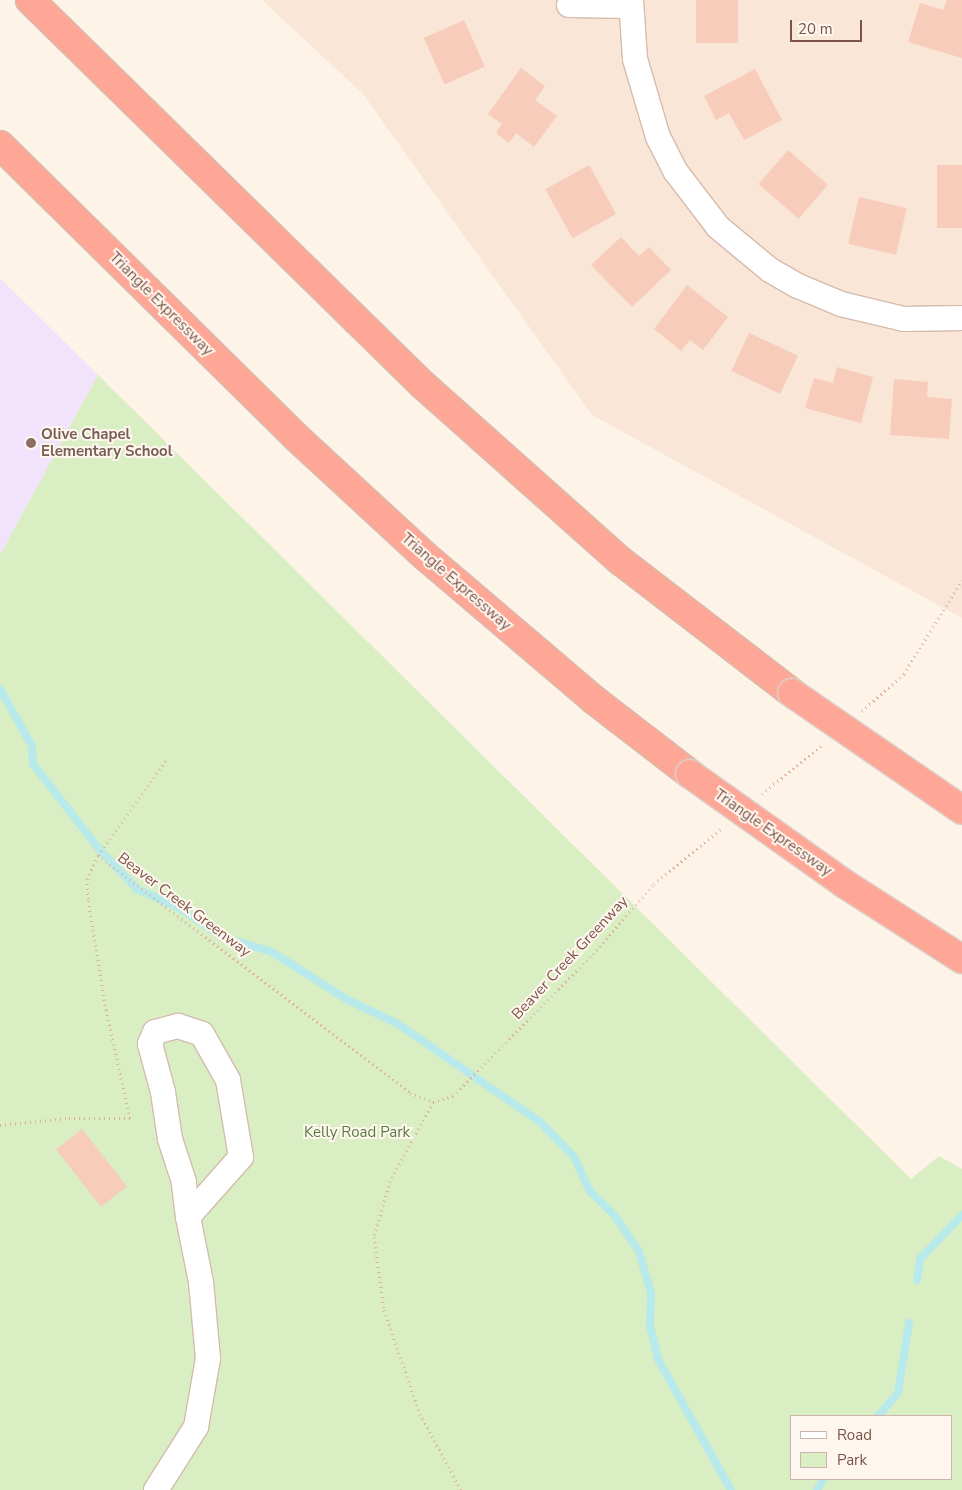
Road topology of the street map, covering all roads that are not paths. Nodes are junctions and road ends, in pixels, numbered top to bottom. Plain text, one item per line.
1 (30, 0) edge
2 (630, 3) edge
3 (569, 5) dead end
4 (0, 145) edge
5 (962, 318) edge
6 (962, 810) edge
7 (962, 959) edge
8 (188, 1217) junction
9 (156, 1490) edge

1 - 6 highway, bridge
2 - 3 street
2 - 5 street
4 - 7 highway, Triangle Expressway, bridge
8 - 8 street
8 - 9 street

